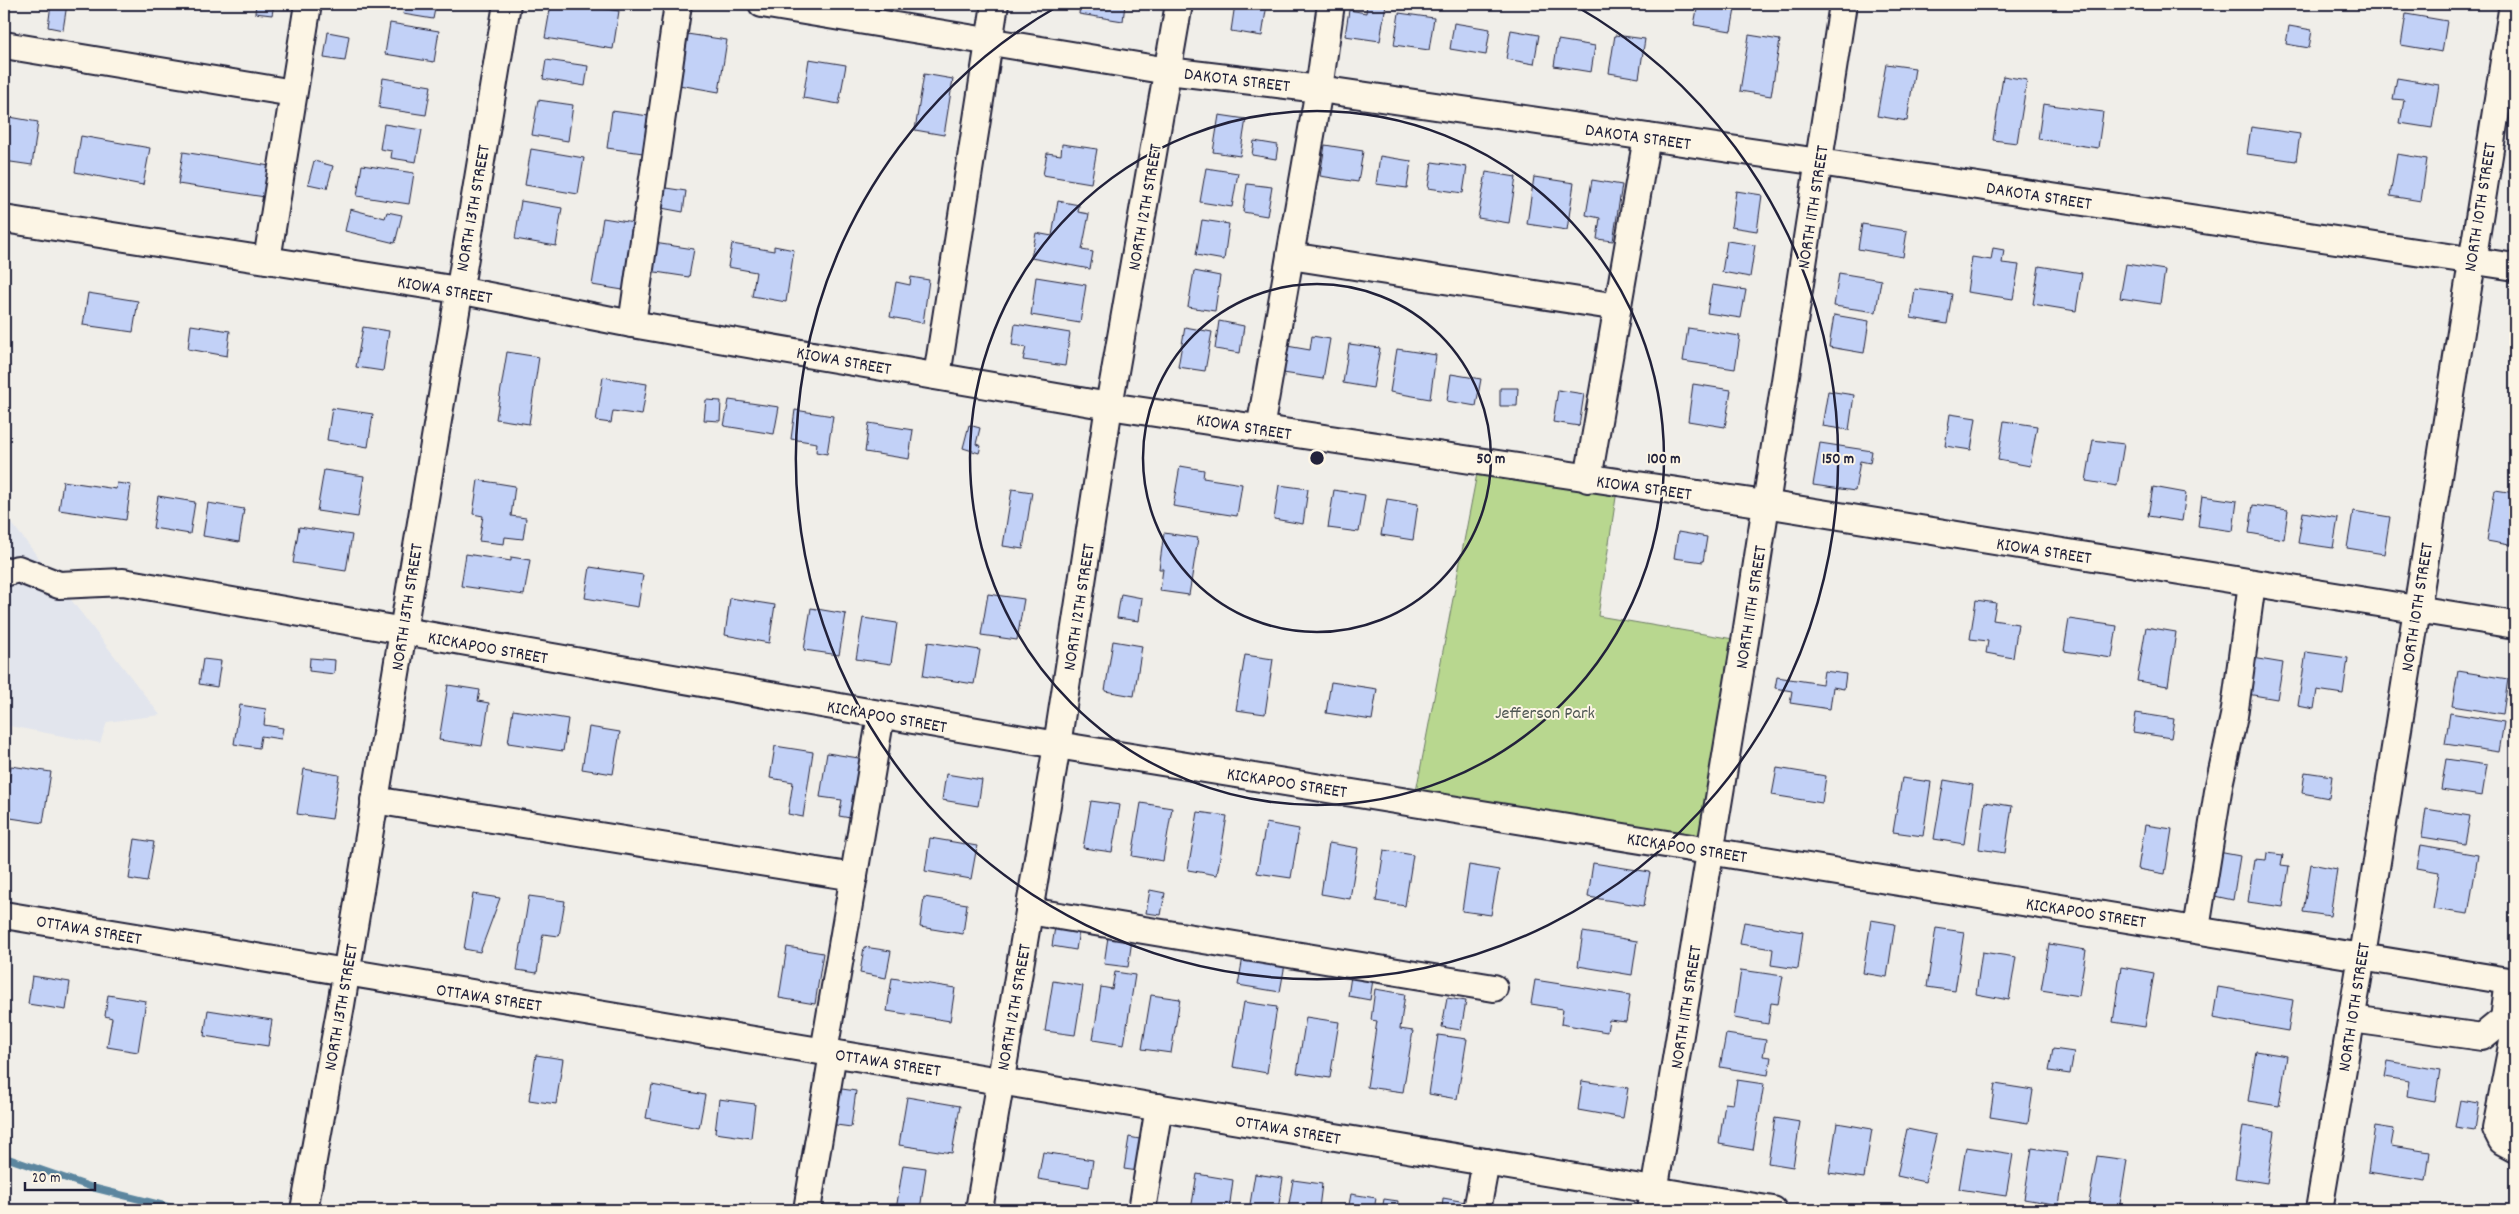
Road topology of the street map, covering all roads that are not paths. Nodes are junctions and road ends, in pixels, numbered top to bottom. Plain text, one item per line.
1 (308, 4) edge
2 (506, 4) edge
3 (678, 4) edge
4 (762, 4) edge
5 (995, 4) edge
6 (1179, 4) edge
7 (1331, 4) edge
8 (1843, 4) edge
9 (2513, 4) edge
10 (990, 41) junction
11 (4, 45) edge
12 (1168, 71) junction
13 (1319, 90) junction
14 (293, 92) junction
15 (1647, 137) junction
16 (1819, 162) junction
17 (4, 219) edge
18 (1290, 256) junction
19 (267, 260) junction
20 (2471, 260) junction
21 (2515, 267) edge
22 (458, 290) junction
23 (1618, 307) junction
24 (632, 324) junction
25 (937, 376) junction
26 (1109, 406) junction
27 (1260, 429) junction
28 (1588, 479) junction
29 (1765, 504) junction
30 (4, 573) edge
31 (2252, 584) junction
32 (2415, 610) junction
33 (2515, 625) edge
34 (402, 632) junction
35 (881, 715) junction
36 (1057, 745) junction
37 (374, 800) junction
38 (1711, 851) junction
39 (854, 878) junction
40 (1029, 911) junction
41 (4, 914) edge
42 (2196, 929) junction
43 (2362, 956) junction
44 (346, 974) junction
45 (2512, 981) edge
46 (1494, 988) dead end
47 (2352, 1019) junction
48 (2515, 1030) edge
49 (828, 1052) junction
50 (1000, 1080) junction
51 (1159, 1107) junction
52 (2515, 1148) edge
53 (1486, 1162) junction
54 (1653, 1200) edge
55 (306, 1201) edge
56 (807, 1210) edge
57 (978, 1210) edge
58 (1142, 1210) edge
59 (1477, 1210) edge
60 (1773, 1210) edge
61 (2319, 1210) edge

1 - 14 street
2 - 22 street, NORTH 13TH STREET
3 - 24 street
4 - 10 street, DAKOTA STREET
5 - 10 street
6 - 12 street, NORTH 12TH STREET
7 - 13 street
8 - 16 street, NORTH 11TH STREET
9 - 20 street, NORTH 10TH STREET
10 - 12 street, DAKOTA STREET
10 - 25 street
11 - 14 street
12 - 13 street, DAKOTA STREET
12 - 26 street, NORTH 12TH STREET
13 - 15 street, DAKOTA STREET
13 - 18 street
14 - 19 street
15 - 16 street, DAKOTA STREET
15 - 23 street
16 - 20 street, DAKOTA STREET
16 - 29 street, NORTH 11TH STREET
17 - 19 street, KIOWA STREET
18 - 23 street
18 - 27 street
19 - 22 street, KIOWA STREET
20 - 21 street, DAKOTA STREET
20 - 32 street, NORTH 10TH STREET
22 - 24 street, KIOWA STREET
22 - 34 street, NORTH 13TH STREET
23 - 28 street
24 - 25 street, KIOWA STREET
25 - 26 street, KIOWA STREET
26 - 27 street, KIOWA STREET
26 - 36 street, NORTH 12TH STREET
27 - 28 street, KIOWA STREET
28 - 29 street, KIOWA STREET
29 - 31 street, KIOWA STREET
29 - 38 street, NORTH 11TH STREET
30 - 34 street, KICKAPOO STREET
31 - 32 street, KIOWA STREET
31 - 42 street
32 - 33 street, KIOWA STREET
32 - 43 street, NORTH 10TH STREET
34 - 35 street, KICKAPOO STREET
34 - 37 street, NORTH 13TH STREET
35 - 36 street, KICKAPOO STREET
35 - 39 street
36 - 38 street, KICKAPOO STREET
36 - 40 street, NORTH 12TH STREET
37 - 39 street
37 - 44 street, NORTH 13TH STREET
38 - 42 street, KICKAPOO STREET
38 - 54 street, NORTH 11TH STREET
39 - 49 street
40 - 46 street
40 - 50 street, NORTH 12TH STREET
41 - 44 street, OTTAWA STREET
42 - 43 street, KICKAPOO STREET
43 - 45 street, KICKAPOO STREET
43 - 47 street, NORTH 10TH STREET
44 - 49 street, OTTAWA STREET
44 - 55 street, NORTH 13TH STREET
45 - 47 street
47 - 61 street, NORTH 10TH STREET
48 - 52 street
49 - 50 street, OTTAWA STREET
49 - 56 street
50 - 51 street, OTTAWA STREET
50 - 57 street, NORTH 12TH STREET
51 - 53 street, OTTAWA STREET
51 - 58 street
53 - 54 street, OTTAWA STREET
53 - 59 street
54 - 60 street, OTTAWA STREET

